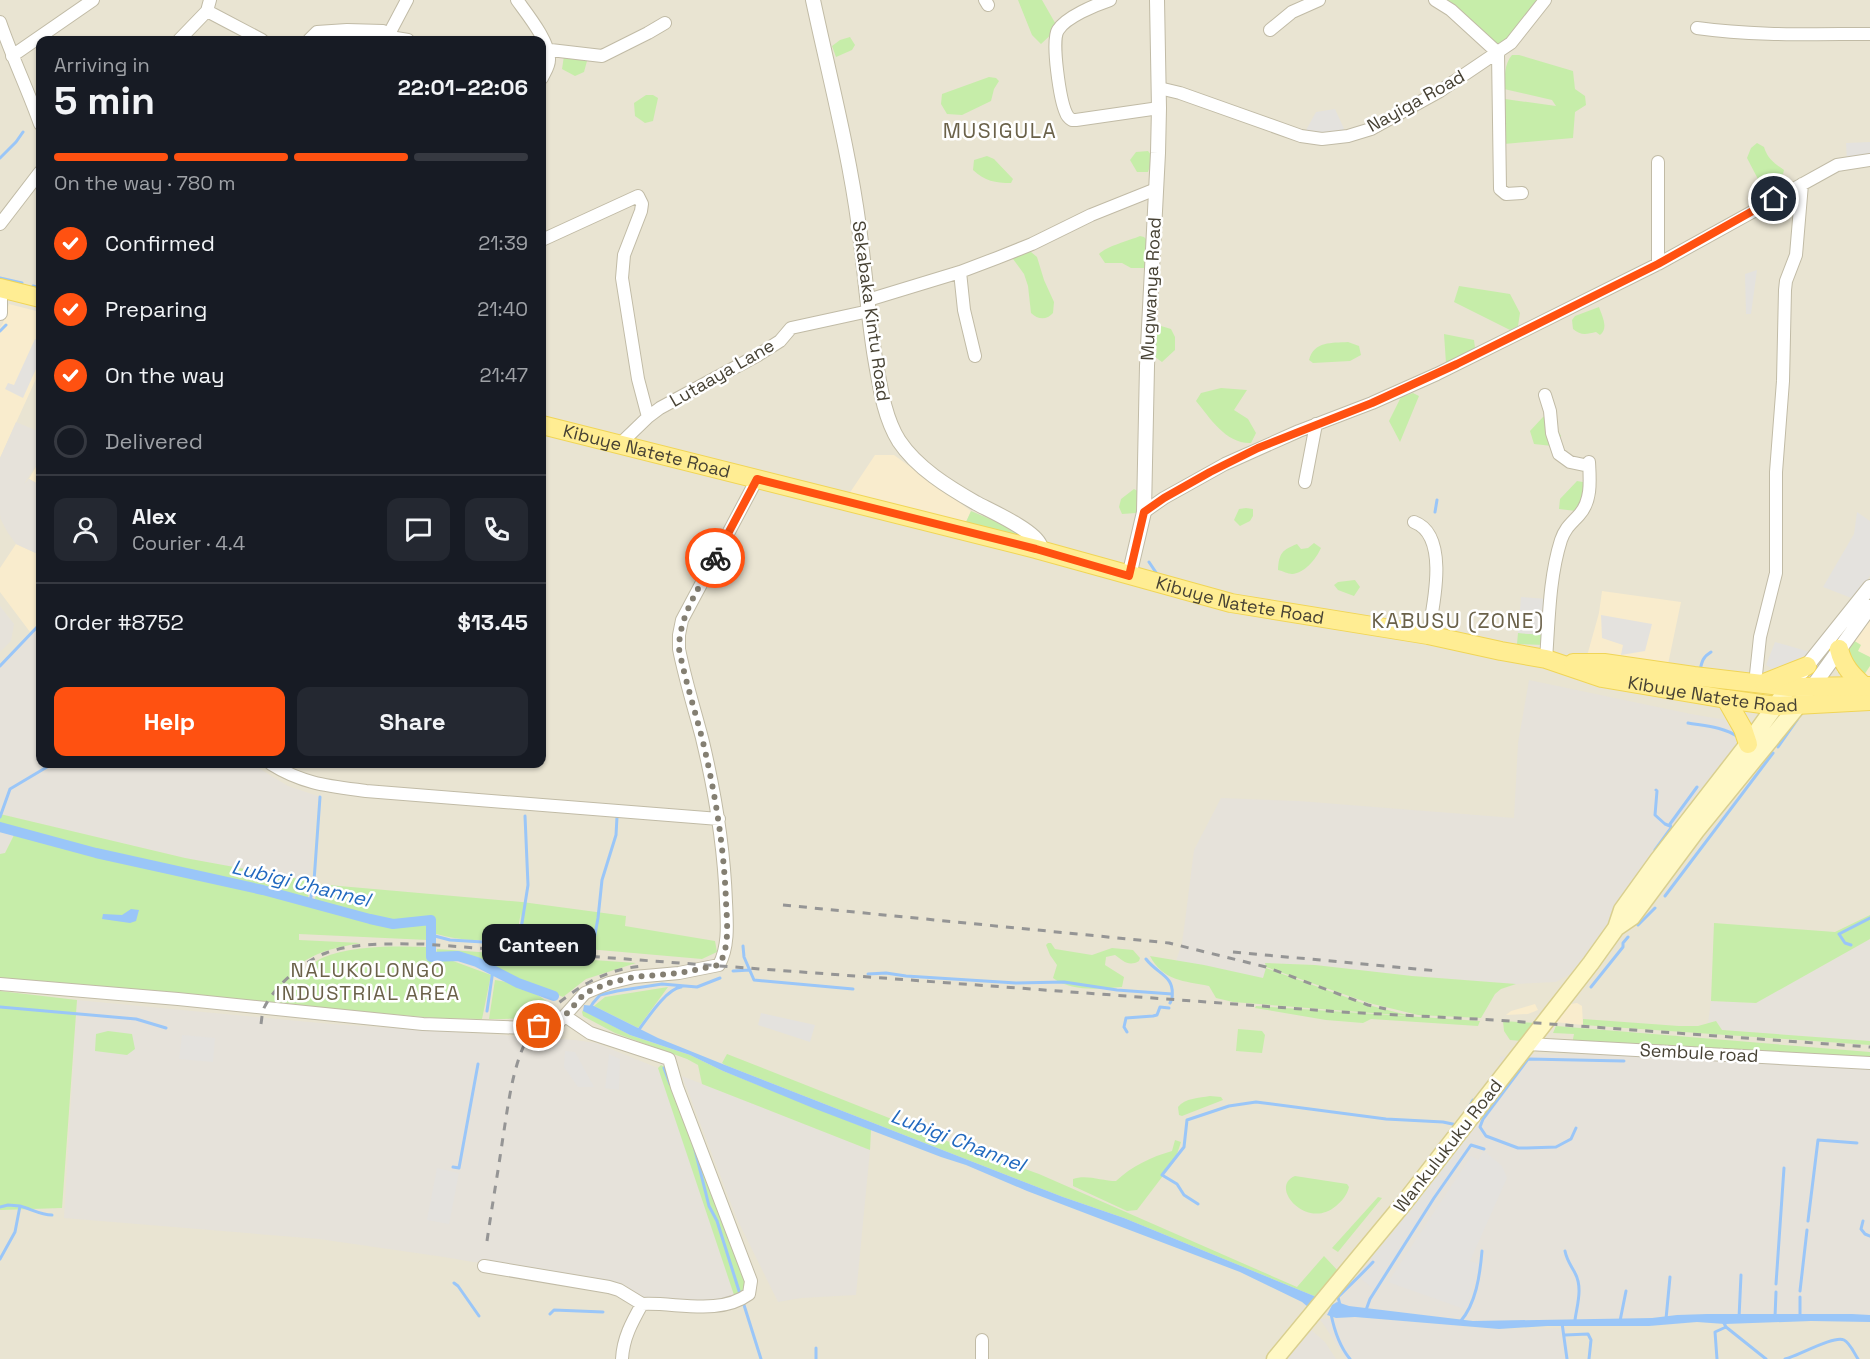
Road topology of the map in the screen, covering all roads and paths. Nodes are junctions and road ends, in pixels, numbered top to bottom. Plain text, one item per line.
1 (93, 0) edge
2 (407, 0) edge
3 (517, 0) edge
4 (813, 0) edge
5 (1110, 0) edge
6 (1157, 0) edge
7 (1319, 0) edge
8 (1435, 0) edge
9 (1545, 0) edge
10 (208, 5) edge
11 (0, 22) edge
12 (664, 23) dead end
13 (1697, 28) dead end
14 (1270, 30) dead end
15 (389, 34) junction
16 (1870, 34) edge
17 (41, 36) edge
18 (182, 36) edge
19 (256, 36) edge
20 (313, 36) edge
21 (392, 36) edge
22 (539, 36) edge
23 (36, 39) edge
24 (546, 49) edge
25 (1498, 53) junction
26 (546, 55) edge
27 (12, 56) junction
28 (546, 69) edge
29 (1159, 88) junction
30 (1160, 108) junction
31 (36, 113) edge
32 (1870, 160) edge
33 (1658, 162) dead end
34 (36, 177) edge
35 (1802, 184) junction
36 (1156, 189) junction
37 (1522, 193) dead end
38 (0, 224) edge
39 (546, 238) edge
40 (1658, 264) junction
41 (960, 272) junction
42 (0, 288) edge
43 (0, 295) edge
44 (36, 297) edge
45 (868, 305) junction
46 (0, 313) edge
47 (975, 356) dead end
48 (1545, 395) dead end
49 (648, 417) junction
50 (1316, 424) junction
51 (546, 427) edge
52 (619, 445) junction
53 (757, 479) junction
54 (1305, 482) dead end
55 (1144, 512) junction
56 (1413, 522) dead end
57 (1036, 549) junction
58 (1129, 576) junction
59 (1870, 587) edge
60 (1870, 607) edge
61 (1428, 635) junction
62 (1839, 649) junction
63 (1553, 661) junction
64 (1806, 666) junction
65 (1757, 684) junction
66 (1789, 687) junction
67 (1813, 687) junction
68 (1868, 691) edge
69 (1726, 699) junction
70 (1776, 706) junction
71 (1798, 706) junction
72 (1748, 744) junction
73 (279, 768) edge
74 (719, 819) junction
75 (1616, 928) junction
76 (0, 984) edge
77 (565, 1016) junction
78 (1528, 1044) junction
79 (1870, 1063) edge
80 (484, 1266) dead end
81 (642, 1304) junction
82 (982, 1340) dead end
83 (622, 1359) edge
84 (982, 1359) edge
85 (1275, 1359) edge

1 - 17 street
2 - 15 street
3 - 22 street
4 - 45 street, Sekabaka Kintu Road
5 - 30 street
6 - 29 street, Mugwanya Road
7 - 14 street
8 - 25 street
9 - 25 street, Nayiga Road
10 - 18 street
10 - 19 street
11 - 27 street
12 - 24 street
13 - 16 street
15 - 20 street
15 - 21 street
23 - 27 street
25 - 29 street, Nayiga Road
25 - 37 street
26 - 28 street
27 - 31 street
29 - 30 street, Mugwanya Road
30 - 36 street, Mugwanya Road
32 - 35 street
33 - 40 street
34 - 38 street
35 - 40 street
35 - 65 street
36 - 41 street, Lutaaya Lane
36 - 55 street, Mugwanya Road
39 - 49 street
40 - 50 street
41 - 45 street, Lutaaya Lane
41 - 47 street
42 - 44 main road
43 - 46 street
45 - 49 street, Lutaaya Lane
45 - 57 street, Sekabaka Kintu Road
48 - 63 street
49 - 52 street, Lutaaya Lane
50 - 54 street
50 - 55 street
51 - 52 main road, Kibuye Natete Road
52 - 53 main road, Kibuye Natete Road
53 - 57 main road, Kibuye Natete Road
53 - 74 street
55 - 58 street, Mugwanya Road
56 - 61 street
57 - 58 main road, Kibuye Natete Road
58 - 61 main road, Kibuye Natete Road
59 - 64 street
60 - 62 street
61 - 63 main road, Kibuye Natete Road
62 - 67 street
62 - 68 main road
63 - 65 main road, Kibuye Natete Road
63 - 69 main road, Kibuye Natete Road
64 - 65 main road
64 - 66 street
65 - 66 main road, Kibuye Natete Road
66 - 67 main road, Kibuye Natete Road
66 - 70 main road, Wankulukuku Road
67 - 68 main road, Kibuye Natete Road
67 - 71 main road, Wankulukuku Road
68 - 71 main road, Kibuye Natete Road
69 - 70 main road, Kibuye Natete Road
69 - 72 main road
70 - 71 main road, Kibuye Natete Road
70 - 72 main road, Wankulukuku Road
71 - 75 main road, Wankulukuku Road
72 - 75 main road, Wankulukuku Road
73 - 74 street
74 - 77 street
75 - 78 main road, Wankulukuku Road
76 - 77 street
77 - 81 street
78 - 79 street, Sembule road
78 - 85 main road, Wankulukuku Road
80 - 81 street
81 - 83 street
82 - 84 street

